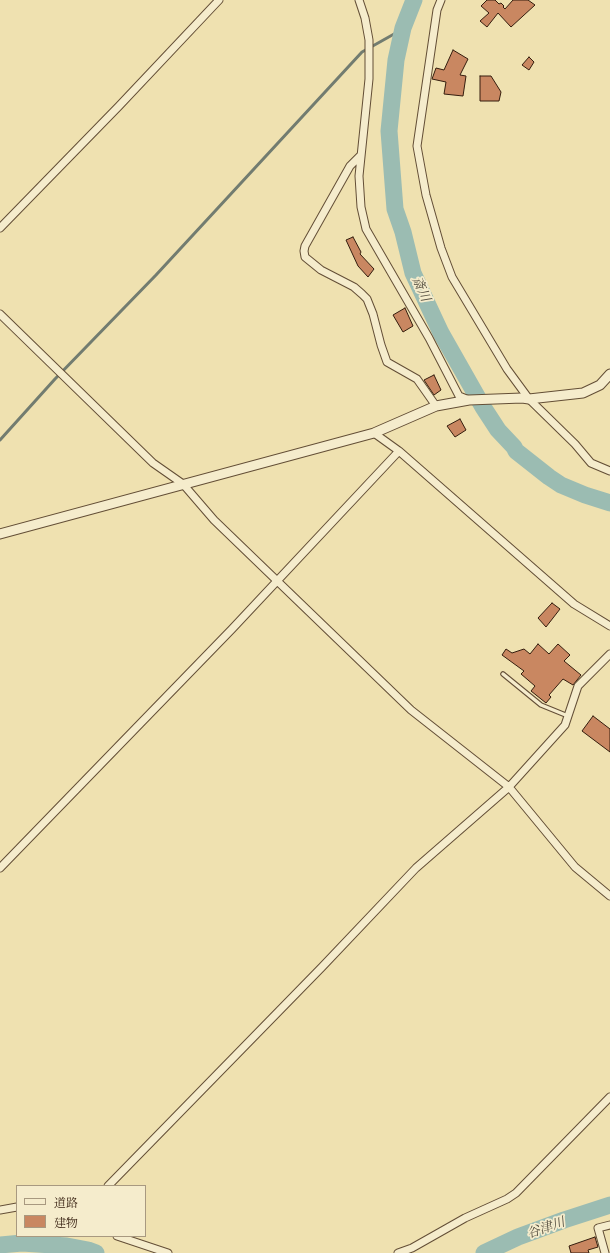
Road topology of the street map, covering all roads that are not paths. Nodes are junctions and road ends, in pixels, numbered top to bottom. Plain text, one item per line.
1 (219, 0) edge
2 (359, 0) edge
3 (441, 0) edge
4 (360, 156) junction
5 (0, 228) edge
6 (0, 314) edge
7 (610, 374) edge
8 (526, 399) junction
9 (469, 400) junction
10 (436, 406) junction
11 (374, 433) junction
12 (399, 451) junction
13 (610, 471) edge
14 (183, 484) junction
15 (0, 534) edge
16 (277, 580) junction
17 (610, 626) edge
18 (610, 654) edge
19 (503, 674) dead end
20 (568, 716) junction
21 (509, 787) junction
22 (0, 868) edge
23 (610, 896) edge
24 (610, 1097) edge
25 (109, 1185) edge
26 (16, 1207) edge
27 (0, 1210) edge
28 (610, 1225) edge
29 (120, 1237) edge
30 (168, 1253) edge
31 (398, 1253) edge
32 (605, 1253) edge

1 - 5 street
2 - 4 street
3 - 8 street
4 - 9 street
4 - 10 street
6 - 14 street
7 - 8 street
8 - 9 street
8 - 13 street
9 - 10 street
10 - 11 street
11 - 12 street
11 - 14 street
12 - 16 street
12 - 17 street
14 - 15 street
14 - 16 street
16 - 21 street
16 - 22 street
18 - 20 street
19 - 20 lane
20 - 21 street
21 - 23 street
21 - 25 street
24 - 31 street
26 - 27 street
28 - 32 street
29 - 30 street

